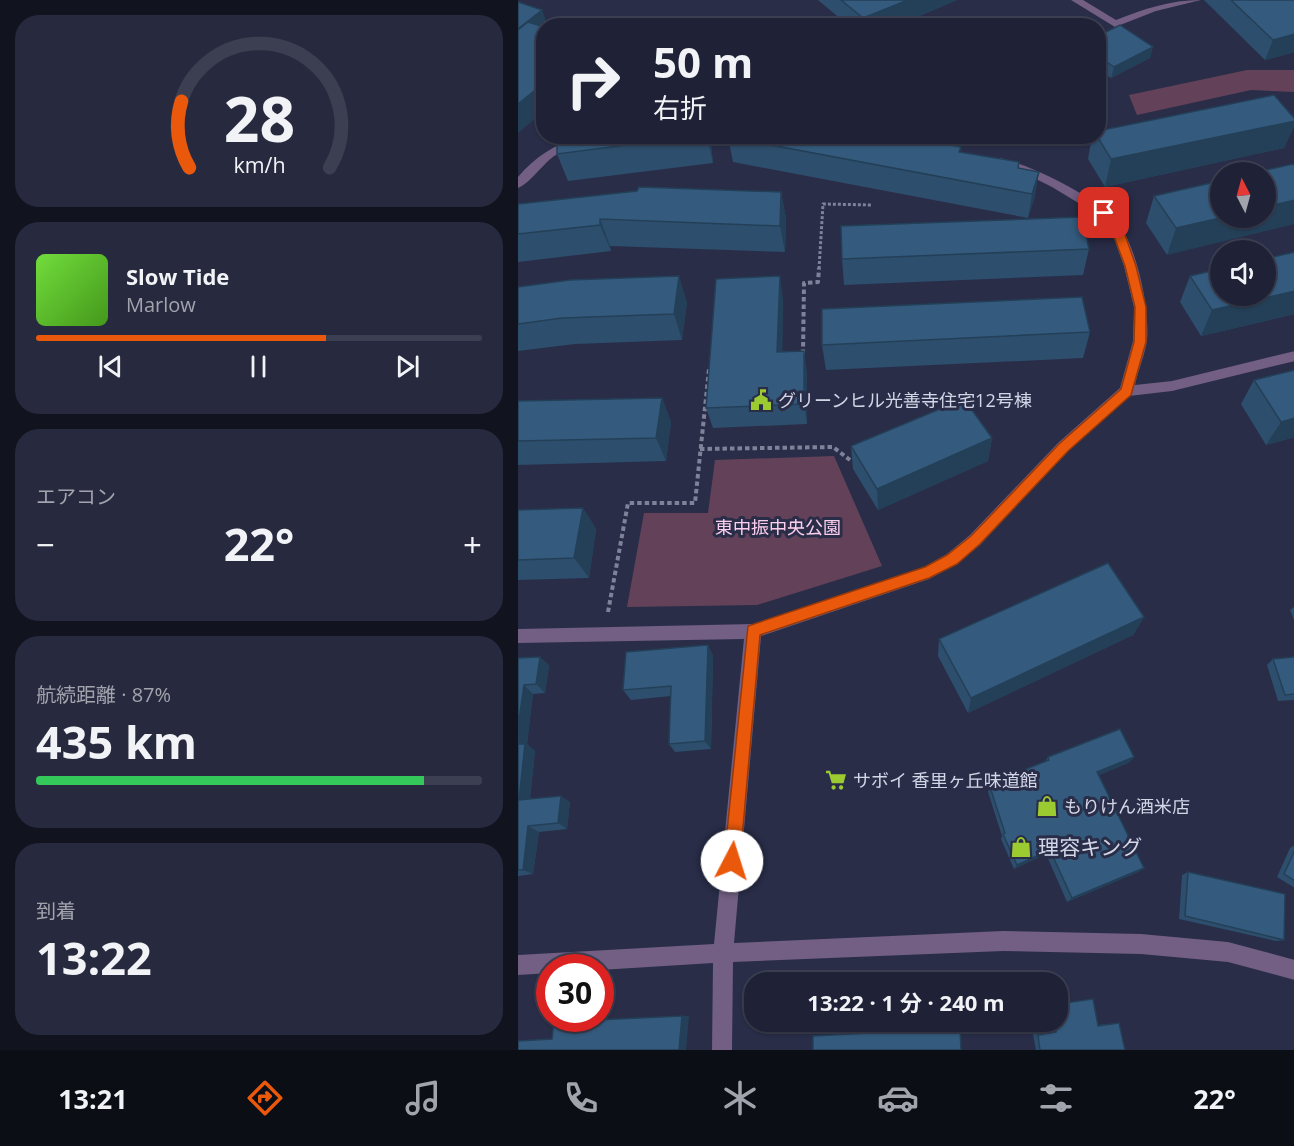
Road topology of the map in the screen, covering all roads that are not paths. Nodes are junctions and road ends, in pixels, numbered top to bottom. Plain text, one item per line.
1 (1076, 0) edge
2 (1196, 0) edge
3 (1105, 18) edge
4 (1106, 18) edge
5 (571, 144) edge
6 (991, 158) edge
7 (518, 184) edge
8 (1295, 356) edge
9 (1126, 391) junction
10 (753, 631) junction
11 (518, 636) edge
12 (723, 953) junction
13 (518, 965) edge
14 (1295, 970) edge
15 (722, 1050) edge

1 - 3 street
2 - 4 street
5 - 7 street
6 - 9 street
8 - 9 street
9 - 10 street
10 - 11 street
10 - 12 street
12 - 13 street
12 - 14 street
12 - 15 street

